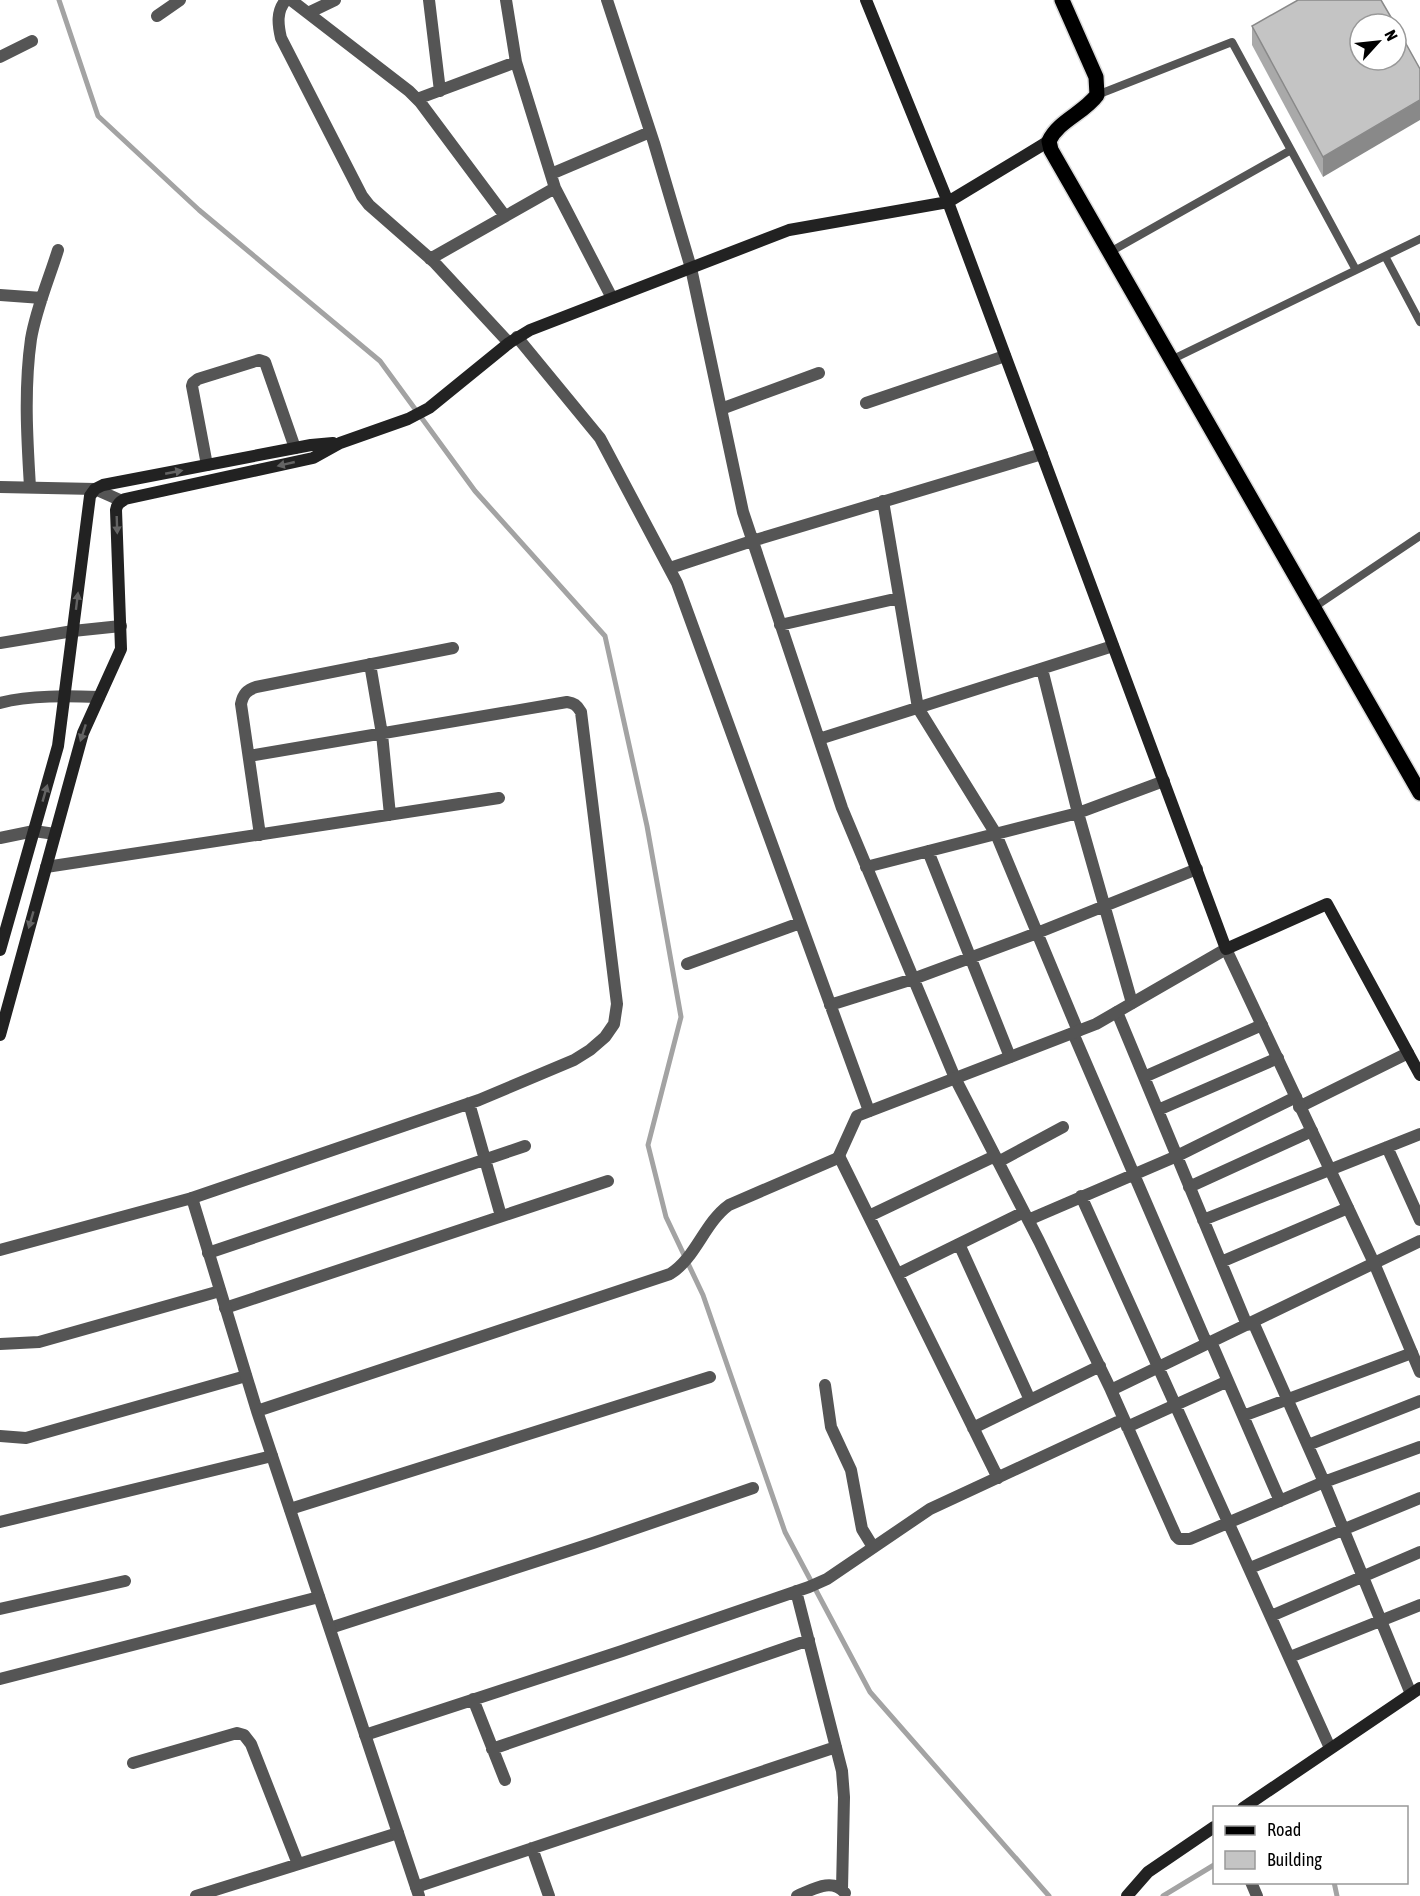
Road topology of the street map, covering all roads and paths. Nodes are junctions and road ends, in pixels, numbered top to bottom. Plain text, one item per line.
1 (180, 0) edge
2 (335, 0) edge
3 (429, 0) edge
4 (507, 0) edge
5 (607, 0) edge
6 (866, 0) edge
7 (1062, 0) edge
8 (285, 1) edge
9 (308, 12) junction
10 (157, 16) dead end
11 (32, 41) dead end
12 (0, 57) edge
13 (516, 62) junction
14 (440, 91) junction
15 (1097, 95) junction
16 (417, 99) junction
17 (650, 132) junction
18 (1049, 141) junction
19 (1291, 150) junction
20 (551, 174) junction
21 (555, 188) junction
22 (948, 202) junction
23 (505, 216) junction
24 (1420, 239) edge
25 (58, 250) dead end
26 (1110, 252) junction
27 (1385, 256) junction
28 (430, 259) junction
29 (691, 268) junction
30 (1356, 270) junction
31 (0, 295) edge
32 (42, 298) junction
33 (612, 298) junction
34 (1420, 322) edge
35 (513, 340) junction
36 (1005, 356) junction
37 (1172, 360) junction
38 (819, 373) dead end
39 (866, 403) dead end
40 (721, 409) junction
41 (340, 443) junction
42 (295, 448) junction
43 (1042, 454) junction
44 (255, 456) junction
45 (207, 465) junction
46 (258, 470) junction
47 (0, 487) edge
48 (30, 487) junction
49 (95, 489) junction
50 (122, 501) junction
51 (883, 501) junction
52 (1420, 536) edge
53 (752, 541) junction
54 (670, 568) junction
55 (899, 598) junction
56 (1313, 608) junction
57 (780, 625) junction
58 (121, 626) junction
59 (73, 631) junction
60 (0, 643) edge
61 (1113, 646) junction
62 (453, 648) dead end
63 (370, 664) junction
64 (1042, 669) junction
65 (65, 696) junction
66 (99, 697) junction
67 (0, 703) edge
68 (918, 708) junction
69 (382, 734) junction
70 (819, 740) junction
71 (249, 756) junction
72 (1164, 781) junction
73 (1420, 793) edge
74 (499, 798) dead end
75 (1078, 813) junction
76 (390, 815) junction
77 (34, 831) junction
78 (55, 834) junction
79 (996, 834) junction
80 (260, 835) junction
81 (0, 838) edge
82 (928, 851) junction
83 (45, 867) junction
84 (866, 867) junction
85 (1197, 869) junction
86 (1103, 907) junction
87 (800, 923) junction
88 (1037, 933) junction
89 (1226, 949) junction
90 (0, 950) edge
91 (970, 958) junction
92 (687, 964) dead end
93 (913, 979) junction
94 (4, 999) edge
95 (1132, 1003) junction
96 (830, 1005) junction
97 (1117, 1012) junction
98 (1262, 1025) junction
99 (1075, 1032) junction
100 (0, 1035) edge
101 (1408, 1053) junction
102 (1010, 1057) junction
103 (1278, 1059) junction
104 (1420, 1075) edge
105 (1144, 1077) junction
106 (955, 1078) junction
107 (1297, 1102) junction
108 (469, 1103) junction
109 (1158, 1110) junction
110 (869, 1111) junction
111 (1063, 1127) dead end
112 (1312, 1131) junction
113 (1420, 1134) edge
114 (525, 1146) dead end
115 (1387, 1147) junction
116 (839, 1156) junction
117 (1176, 1156) junction
118 (996, 1159) junction
119 (484, 1160) junction
120 (1330, 1170) junction
121 (1133, 1173) junction
122 (608, 1182) dead end
123 (1190, 1187) junction
124 (1081, 1196) junction
125 (192, 1198) junction
126 (1348, 1208) junction
127 (501, 1216) junction
128 (869, 1216) junction
129 (1026, 1216) junction
130 (1203, 1220) junction
131 (1420, 1220) edge
132 (1420, 1241) edge
133 (959, 1244) junction
134 (0, 1250) edge
135 (208, 1253) junction
136 (1221, 1262) junction
137 (1374, 1263) junction
138 (897, 1274) junction
139 (220, 1291) junction
140 (225, 1308) junction
141 (1250, 1323) junction
142 (1209, 1343) junction
143 (0, 1344) edge
144 (1412, 1353) junction
145 (1100, 1366) junction
146 (1158, 1368) junction
147 (1420, 1372) edge
148 (246, 1376) junction
149 (710, 1377) dead end
150 (1228, 1381) junction
151 (825, 1385) dead end
152 (1111, 1390) junction
153 (1030, 1400) junction
154 (1288, 1400) junction
155 (1420, 1401) edge
156 (1176, 1406) junction
157 (257, 1411) junction
158 (1243, 1416) junction
159 (1126, 1423) junction
160 (973, 1428) junction
161 (0, 1437) edge
162 (1308, 1445) junction
163 (1420, 1447) edge
164 (272, 1456) junction
165 (998, 1478) junction
166 (1324, 1482) junction
167 (753, 1488) dead end
168 (1420, 1498) edge
169 (1280, 1501) junction
170 (290, 1509) junction
171 (0, 1522) edge
172 (1230, 1522) junction
173 (1344, 1529) junction
174 (873, 1547) junction
175 (1420, 1551) edge
176 (1250, 1568) junction
177 (1362, 1575) junction
178 (125, 1581) dead end
179 (796, 1591) junction
180 (319, 1597) junction
181 (1420, 1605) edge
182 (0, 1609) edge
183 (1271, 1616) junction
184 (1381, 1622) junction
185 (330, 1628) junction
186 (808, 1640) junction
187 (1290, 1657) junction
188 (0, 1679) edge
189 (1415, 1691) edge
190 (473, 1700) junction
191 (365, 1735) junction
192 (836, 1747) junction
193 (1330, 1748) junction
194 (492, 1749) junction
195 (133, 1762) dead end
196 (505, 1780) dead end
197 (1246, 1806) edge
198 (1213, 1828) edge
199 (398, 1833) junction
200 (532, 1848) junction
201 (298, 1864) junction
202 (418, 1891) edge
203 (844, 1893) edge
204 (196, 1896) edge
205 (549, 1896) edge
206 (797, 1896) edge
207 (1127, 1896) edge

1 - 10 street
2 - 9 street
3 - 14 street
4 - 13 street
5 - 17 street
6 - 22 main road
7 - 15 main road
8 - 9 street
8 - 28 street
9 - 16 street
11 - 12 street
13 - 14 street
13 - 20 street
14 - 16 street
15 - 18 main road
15 - 19 lane
16 - 23 street
17 - 20 street
17 - 29 street
18 - 22 main road
18 - 26 main road
19 - 26 lane
19 - 30 lane
20 - 21 street
21 - 23 street
21 - 33 street
22 - 29 main road
22 - 36 main road
23 - 28 street
24 - 27 lane
25 - 32 street
26 - 37 main road
27 - 30 lane
27 - 34 lane
28 - 35 street
29 - 33 main road
29 - 40 street
30 - 37 lane
31 - 32 street
32 - 48 street
33 - 35 main road
35 - 41 main road
35 - 54 street
36 - 39 street
36 - 43 main road
37 - 56 main road
38 - 40 street
40 - 53 street
41 - 42 main road
41 -> 46 main road
42 - 44 main road
42 - 45 street
43 - 51 street
43 - 61 main road
44 - 45 main road
44 - 46 main road
49 -> 45 main road
46 - 50 main road
47 - 48 street
48 - 49 street
49 - 50 street
59 -> 49 main road
50 -> 58 main road
51 - 53 street
51 - 55 street
52 - 56 lane
53 - 54 street
53 - 57 street
54 - 87 street
55 - 57 street
55 - 68 street
56 - 73 main road
57 - 70 street
58 - 59 street
58 - 66 main road
59 - 60 street
59 - 65 main road
61 - 64 street
61 - 72 main road
62 - 63 street
63 - 69 street
63 - 71 street
64 - 68 street
64 - 75 street
65 - 66 street
65 - 67 street
77 -> 65 main road
66 -> 78 main road
68 - 70 street
68 - 79 street
69 - 71 street
69 - 76 street
69 - 108 street
70 - 84 street
71 - 80 street
72 - 75 street
72 - 85 main road
74 - 76 street
75 - 79 street
75 - 86 street
76 - 80 street
77 - 78 street
77 - 81 street
77 - 90 main road
78 - 83 main road
79 - 82 street
79 - 88 street
80 - 83 street
82 - 84 street
82 - 91 street
83 -> 94 main road
84 - 93 street
85 - 86 street
85 - 89 main road
86 - 88 street
86 - 95 street
87 - 92 street
87 - 96 street
88 - 91 street
88 - 99 street
89 - 95 street
89 - 98 street
89 - 101 main road
91 - 93 street
91 - 102 street
93 - 96 street
93 - 106 street
94 - 100 main road
95 - 97 street
96 - 110 street
97 - 99 street
97 - 105 street
98 - 103 street
98 - 105 street
99 - 102 street
99 - 121 street
101 - 104 main road
101 - 107 street
102 - 106 street
103 - 107 street
103 - 109 street
105 - 109 street
106 - 110 street
106 - 118 street
107 - 112 street
107 - 117 street
108 - 119 street
108 - 125 street
109 - 117 street
110 - 116 street
111 - 118 street
112 - 120 street
112 - 123 street
113 - 115 street
114 - 119 street
115 - 120 street
115 - 131 street
116 - 128 street
116 - 157 street
117 - 121 street
117 - 123 street
118 - 128 street
118 - 129 street
119 - 127 street
119 - 135 street
120 - 126 street
120 - 130 street
121 - 124 street
121 - 142 street
122 - 127 street
123 - 130 street
124 - 129 street
124 - 146 street
125 - 134 street
125 - 135 street
126 - 136 street
126 - 137 street
127 - 140 street
128 - 138 street
129 - 133 street
129 - 145 street
130 - 136 street
132 - 137 street
133 - 138 street
133 - 153 street
135 - 139 street
136 - 141 street
137 - 141 street
137 - 144 street
138 - 160 street
139 - 140 street
139 - 143 street
140 - 148 street
141 - 142 street
141 - 154 street
142 - 146 street
142 - 150 street
144 - 147 street
144 - 154 street
145 - 152 street
145 - 153 street
146 - 152 street
146 - 156 street
148 - 157 street
148 - 161 street
149 - 170 street
150 - 156 street
150 - 158 street
151 - 174 street
152 - 159 street
153 - 160 street
154 - 158 street
154 - 162 street
155 - 162 street
156 - 159 street
156 - 172 street
157 - 164 street
158 - 169 street
159 - 165 street
159 - 172 street
160 - 165 street
162 - 166 street
163 - 166 street
164 - 170 street
164 - 171 street
165 - 174 street
166 - 169 street
166 - 173 street
167 - 185 street
168 - 173 street
169 - 172 street
170 - 180 street
172 - 176 street
173 - 176 street
173 - 177 street
174 - 179 street
175 - 177 street
176 - 183 street
177 - 183 street
177 - 184 street
178 - 182 street
179 - 186 street
179 - 190 street
180 - 185 street
180 - 188 street
181 - 184 street
183 - 187 street
184 - 187 street
184 - 189 street
185 - 191 street
186 - 192 street
186 - 194 street
187 - 193 street
189 - 193 main road
190 - 191 street
190 - 194 street
191 - 199 street
192 - 200 street
192 - 203 street
193 - 197 main road
194 - 196 street
195 - 201 street
198 - 207 main road
199 - 201 street
199 - 202 street
200 - 202 street
200 - 205 street
201 - 204 street
203 - 206 street

